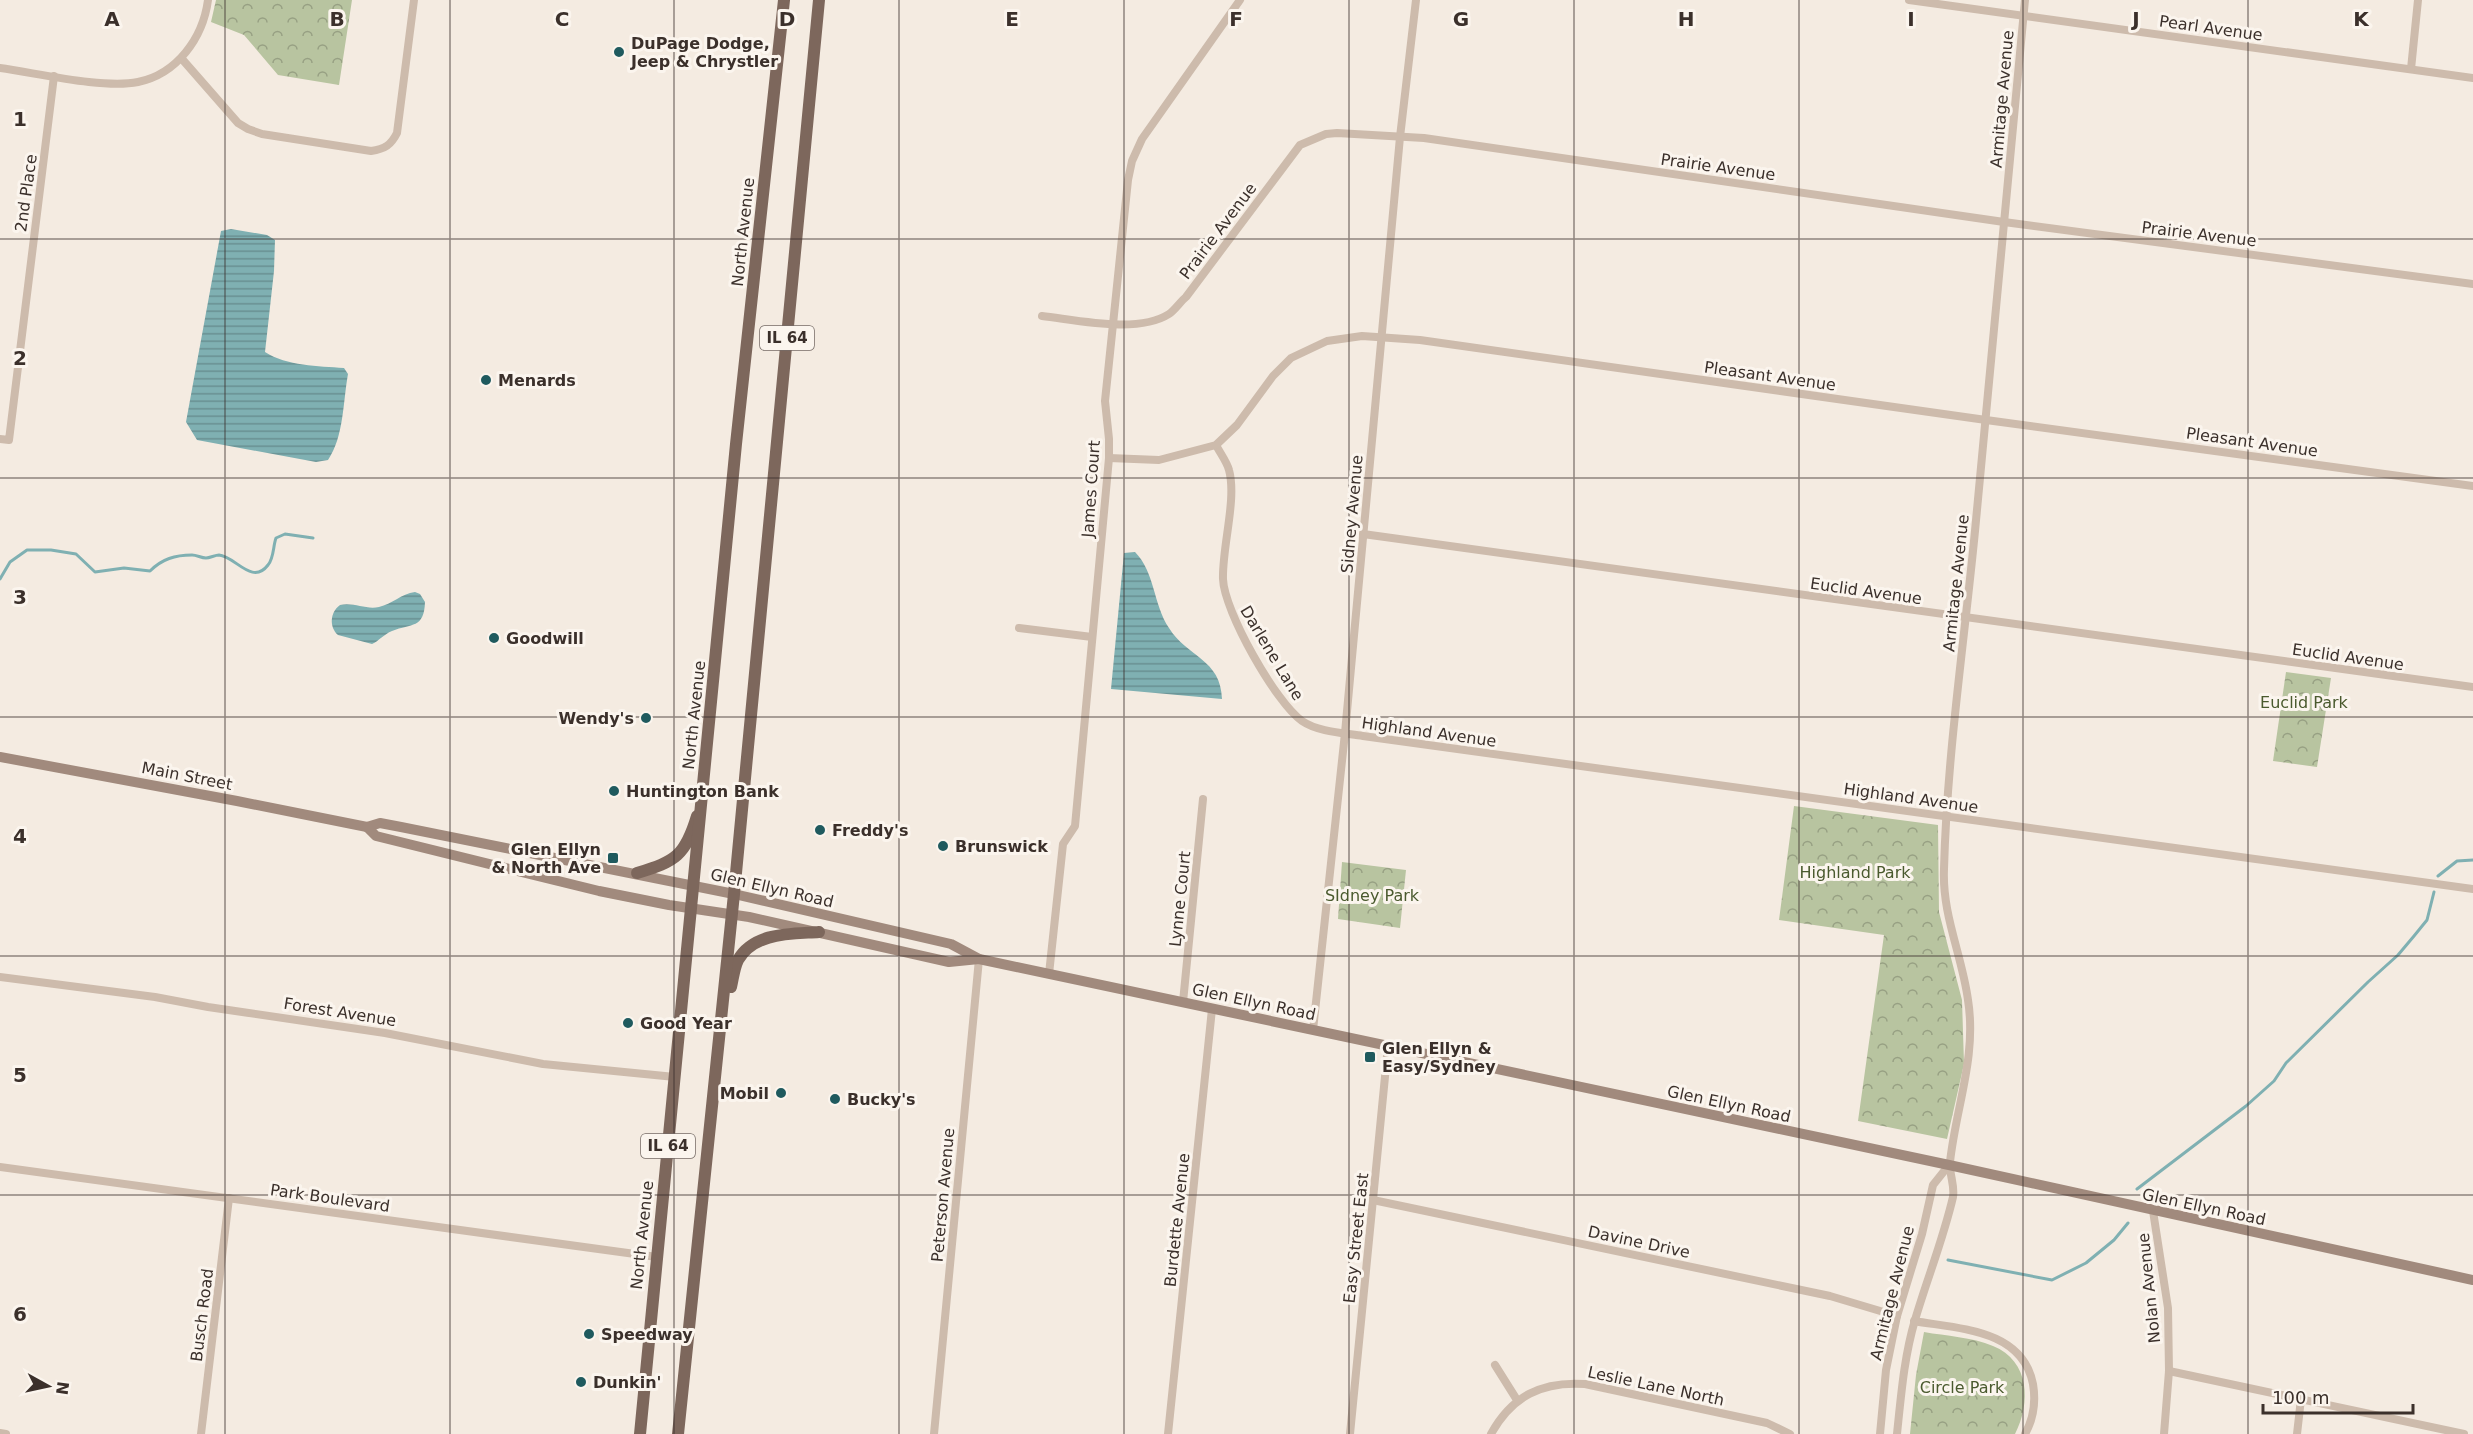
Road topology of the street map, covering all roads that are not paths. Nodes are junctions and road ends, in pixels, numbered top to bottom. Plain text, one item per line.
1 (208, 0) edge
2 (414, 0) edge
3 (784, 0) edge
4 (819, 0) edge
5 (1240, 0) edge
6 (1416, 0) edge
7 (1909, 0) edge
8 (2025, 0) edge
9 (2418, 0) edge
10 (2024, 15) junction
11 (182, 59) junction
12 (0, 68) edge
13 (2410, 69) junction
14 (54, 76) junction
15 (2473, 78) edge
16 (1400, 137) junction
17 (2004, 222) junction
18 (2473, 284) edge
19 (1042, 316) dead end
20 (1112, 324) junction
21 (1382, 338) junction
22 (1986, 420) junction
23 (0, 439) edge
24 (1216, 446) junction
25 (1109, 458) junction
26 (2473, 486) edge
27 (1363, 534) junction
28 (1967, 618) junction
29 (1019, 628) dead end
30 (1092, 637) junction
31 (2473, 687) edge
32 (1345, 733) junction
33 (0, 757) edge
34 (704, 782) junction
35 (1203, 799) dead end
36 (1947, 817) junction
37 (367, 827) junction
38 (637, 873) junction
39 (695, 886) junction
40 (2473, 890) edge
41 (734, 894) junction
42 (693, 909) junction
43 (732, 915) junction
44 (819, 932) junction
45 (979, 959) junction
46 (1048, 974) junction
47 (0, 976) edge
48 (1183, 1002) junction
49 (1212, 1009) junction
50 (1313, 1030) junction
51 (1388, 1046) junction
52 (718, 1056) junction
53 (675, 1077) junction
54 (1949, 1165) junction
55 (0, 1167) edge
56 (229, 1198) junction
57 (1373, 1200) junction
58 (2152, 1211) junction
59 (657, 1257) junction
60 (2473, 1280) edge
61 (1897, 1316) junction
62 (1914, 1321) junction
63 (1495, 1365) dead end
64 (2169, 1371) junction
65 (2301, 1399) junction
66 (1517, 1400) junction
67 (0, 1433) edge
68 (6, 1434) edge
69 (201, 1434) edge
70 (640, 1434) edge
71 (678, 1434) edge
72 (934, 1434) edge
73 (1168, 1434) edge
74 (1350, 1434) edge
75 (1491, 1434) edge
76 (1790, 1434) edge
77 (1880, 1434) edge
78 (1897, 1434) edge
79 (2025, 1434) edge
80 (2164, 1434) edge
81 (2297, 1434) edge
82 (2464, 1434) edge

1 - 11 street
2 - 11 street
3 - 34 main road, North Avenue / IL 64
4 - 41 main road, IL 64
5 - 20 street, James Court
6 - 16 street, Sidney Avenue
7 - 10 street, Pearl Avenue
8 - 10 street, Armitage Avenue
9 - 13 street
10 - 13 street, Pearl Avenue
10 - 17 street, Armitage Avenue
11 - 14 street
12 - 14 street
13 - 15 street, Pearl Avenue
14 - 23 street, 2nd Place
16 - 17 street, Prairie Avenue
16 - 20 street, Prairie Avenue
16 - 21 street, Sidney Avenue
17 - 18 street, Prairie Avenue
17 - 22 street, Armitage Avenue
19 - 20 street, Prairie Avenue
20 - 25 street, James Court
21 - 22 street, Pleasant Avenue
21 - 24 street, Pleasant Avenue
21 - 27 street, Sidney Avenue
22 - 26 street, Pleasant Avenue
22 - 28 street, Armitage Avenue
24 - 25 street
24 - 32 street, Darlene Lane
25 - 30 street, James Court
27 - 28 street, Euclid Avenue
27 - 32 street, Sidney Avenue
28 - 31 street, Euclid Avenue
28 - 36 street, Armitage Avenue
29 - 30 street
30 - 46 street, James Court
32 - 36 street, Highland Avenue
32 - 50 street, Sidney Avenue
33 - 37 street, Main Street
34 - 38 main road
34 - 39 main road, North Avenue / IL 64
35 - 48 street, Lynne Court
36 - 40 street, Highland Avenue
36 - 54 street, Armitage Avenue
37 - 38 street, Main Street
37 - 42 street, Main Street
38 - 39 street, Main Street
39 - 41 street, Glen Ellyn Road
39 - 42 main road, North Avenue / IL 64
41 - 43 main road, IL 64
41 - 45 street, Glen Ellyn Road
42 - 43 street, Glen Ellyn Road
42 - 53 main road, North Avenue / IL 64
43 - 44 street, Glen Ellyn Road
43 - 52 main road, IL 64
44 - 45 street, Glen Ellyn Road
44 - 52 main road
45 - 46 street, Glen Ellyn Road
45 - 72 street, Peterson Avenue
46 - 48 street, Glen Ellyn Road
47 - 53 street, Forest Avenue
48 - 49 street, Glen Ellyn Road
49 - 50 street, Glen Ellyn Road
49 - 73 street, Burdette Avenue
50 - 51 street, Glen Ellyn Road
51 - 54 street, Glen Ellyn Road
51 - 57 street, Easy Street East
52 - 71 main road, IL 64
53 - 59 main road, North Avenue / IL 64
54 - 58 street, Glen Ellyn Road
54 - 61 street, Armitage Avenue
54 - 62 street, Armitage Avenue
55 - 56 street, Park Boulevard
56 - 59 street, Park Boulevard
56 - 69 street, Busch Road
57 - 61 street, Davine Drive
57 - 74 street, Easy Street East
58 - 60 street, Glen Ellyn Road
58 - 64 street, Nolan Avenue
59 - 70 main road, North Avenue / IL 64
61 - 77 street, Armitage Avenue
62 - 78 street, Armitage Avenue
62 - 79 street
63 - 66 street
64 - 65 street
64 - 80 street, Nolan Avenue
65 - 81 street
65 - 82 street
66 - 75 street
66 - 76 street, Leslie Lane North
67 - 68 street

